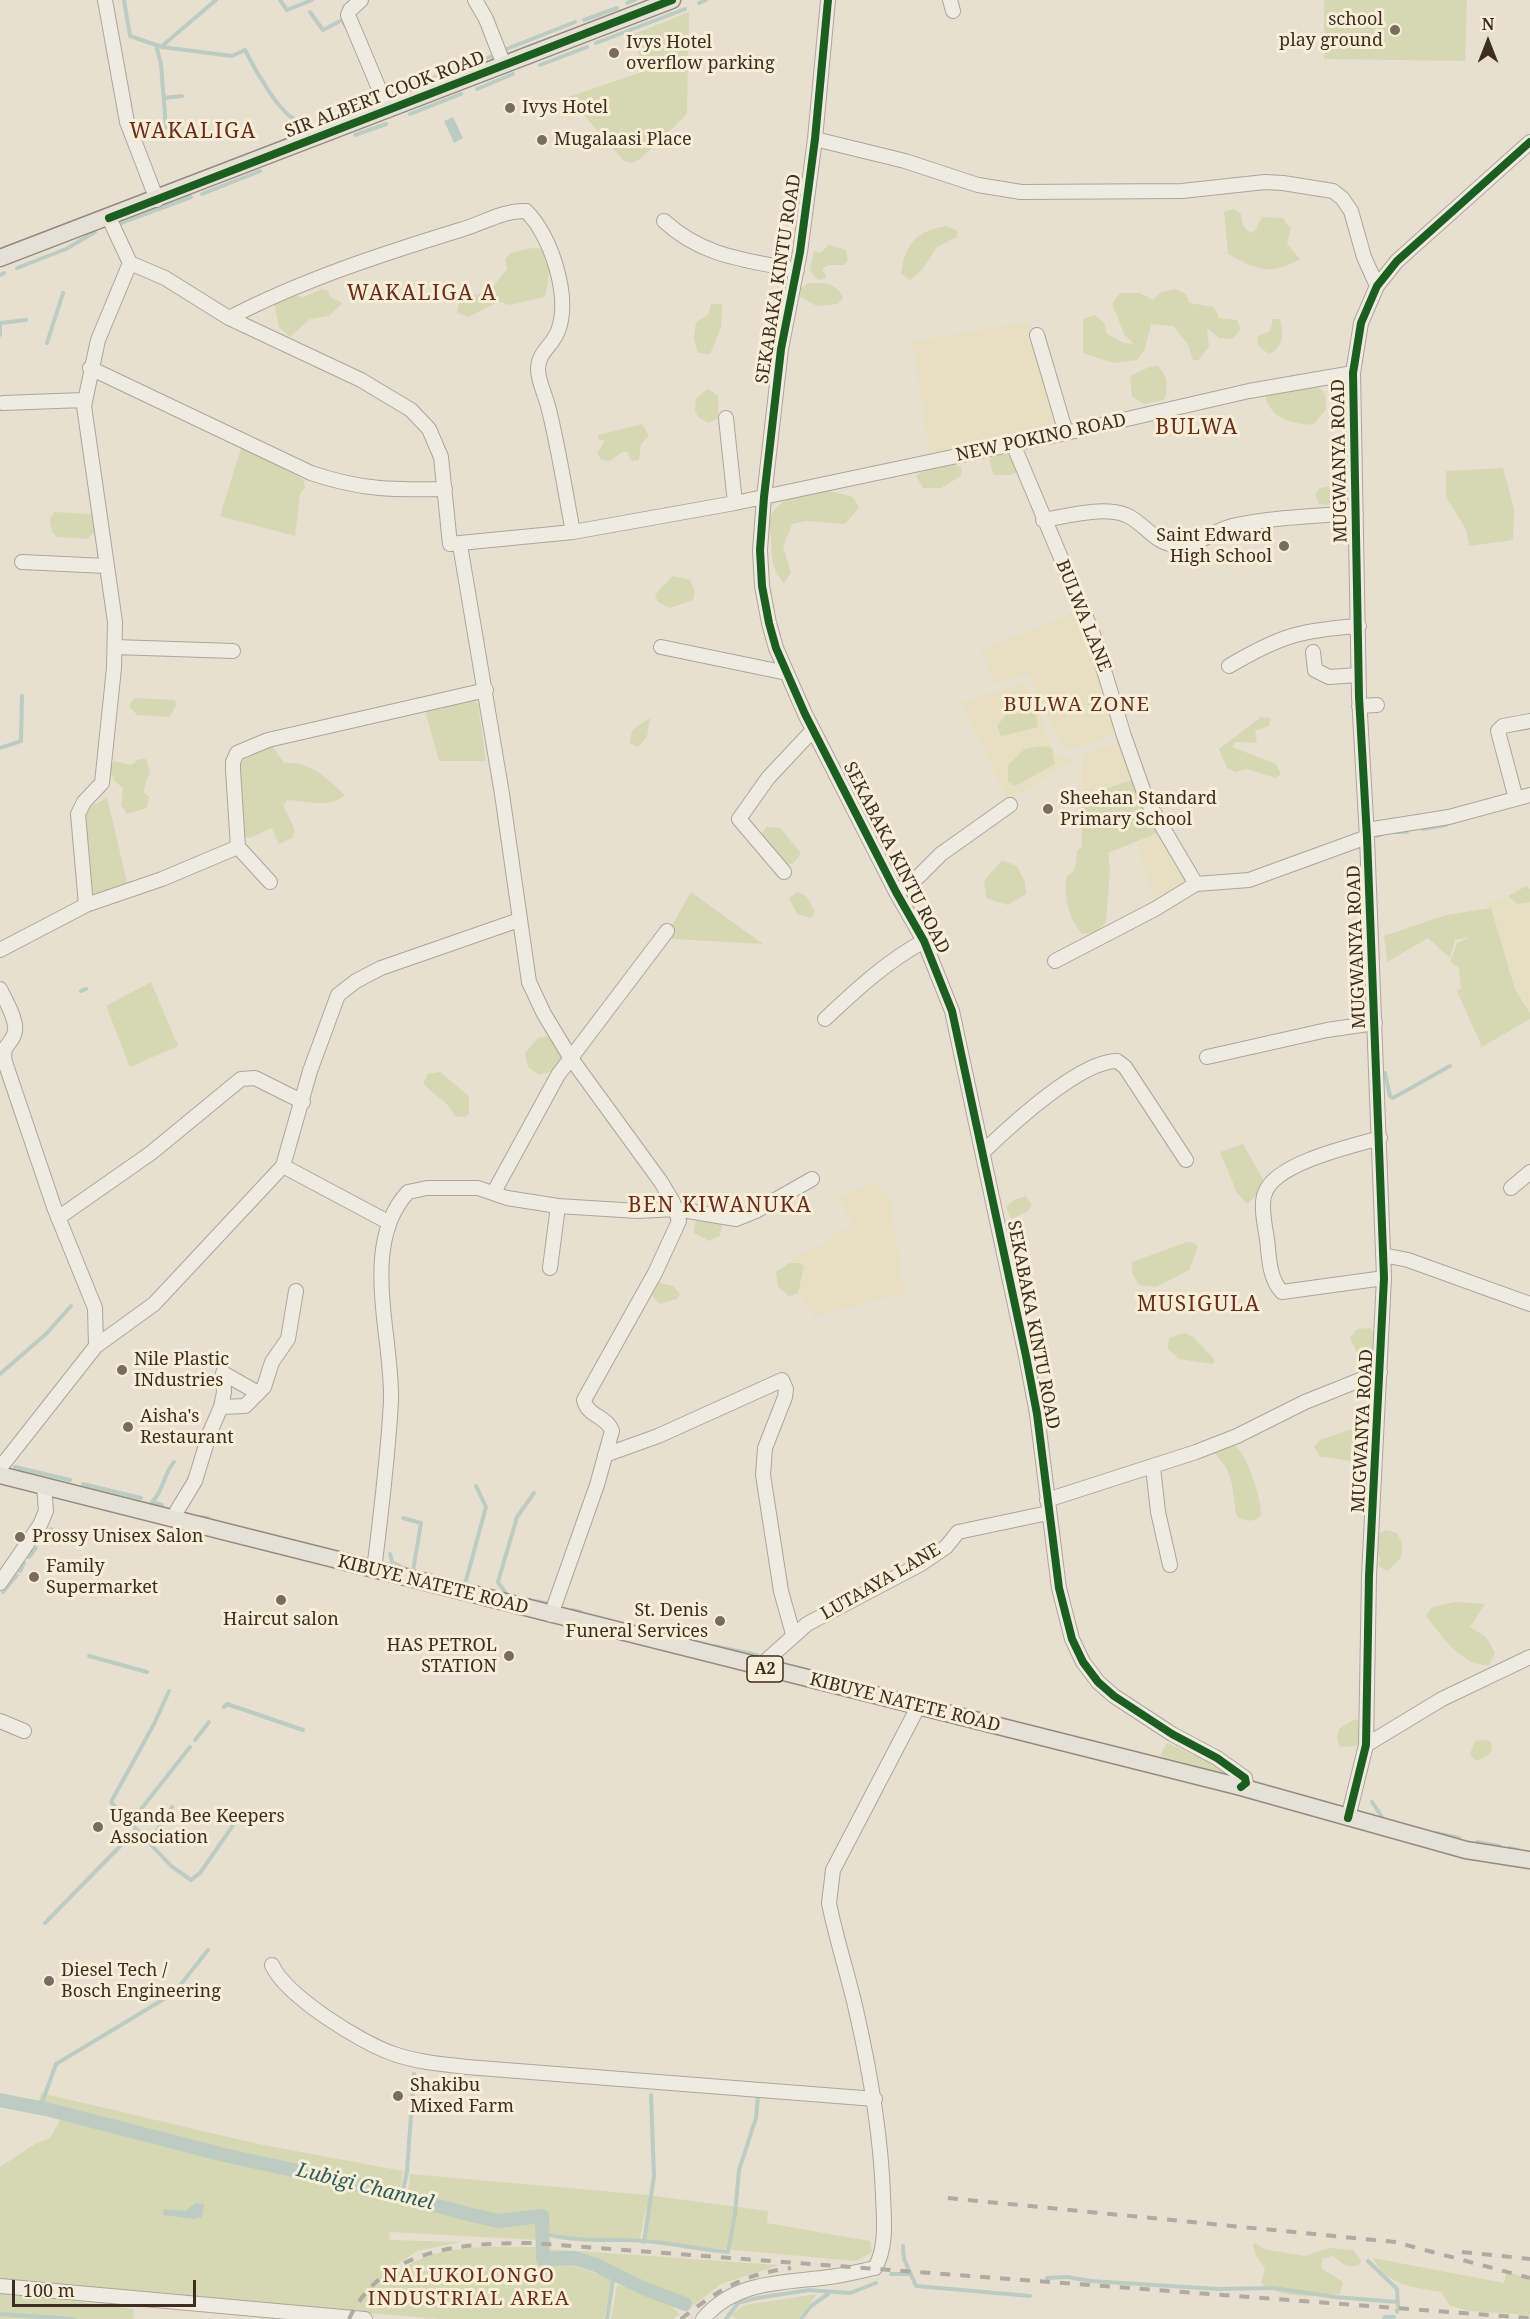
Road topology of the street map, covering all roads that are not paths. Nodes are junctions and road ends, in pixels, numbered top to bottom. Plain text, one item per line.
1 (105, 0) edge
2 (361, 0) edge
3 (475, 0) edge
4 (672, 0) edge
5 (828, 0) edge
6 (504, 65) junction
7 (388, 110) junction
8 (815, 139) junction
9 (1530, 142) edge
10 (157, 200) junction
11 (109, 218) junction
12 (664, 221) dead end
13 (0, 258) edge
14 (130, 264) junction
15 (796, 270) junction
16 (1377, 286) junction
17 (229, 318) junction
18 (1037, 335) dead end
19 (90, 368) junction
20 (1353, 372) junction
21 (84, 400) junction
22 (3, 404) dead end
23 (726, 418) dead end
24 (1066, 433) junction
25 (1013, 444) junction
26 (445, 489) junction
27 (764, 497) junction
28 (735, 503) junction
29 (1356, 513) junction
30 (1043, 520) junction
31 (573, 532) junction
32 (460, 545) junction
33 (22, 562) dead end
34 (106, 566) junction
35 (1359, 626) junction
36 (115, 647) junction
37 (661, 647) dead end
38 (232, 651) dead end
39 (1313, 652) dead end
40 (1229, 666) dead end
41 (787, 673) junction
42 (1358, 675) junction
43 (486, 690) junction
44 (1377, 705) dead end
45 (1359, 706) junction
46 (1530, 721) edge
47 (813, 730) junction
48 (1530, 795) edge
49 (1516, 799) junction
50 (1010, 805) dead end
51 (1367, 834) junction
52 (238, 847) junction
53 (784, 873) dead end
54 (270, 882) dead end
55 (1196, 884) junction
56 (896, 892) junction
57 (86, 905) junction
58 (519, 920) junction
59 (667, 931) dead end
60 (924, 941) junction
61 (0, 950) edge
62 (1055, 961) dead end
63 (0, 988) edge
64 (825, 1019) dead end
65 (1375, 1023) junction
66 (570, 1057) junction
67 (1207, 1057) dead end
68 (303, 1102) junction
69 (1380, 1138) junction
70 (983, 1152) junction
71 (1186, 1160) dead end
72 (283, 1166) junction
73 (1530, 1172) edge
74 (812, 1179) dead end
75 (1511, 1188) dead end
76 (494, 1192) junction
77 (558, 1206) junction
78 (676, 1209) junction
79 (58, 1218) junction
80 (388, 1222) junction
81 (1383, 1255) junction
82 (550, 1268) dead end
83 (1384, 1278) junction
84 (296, 1291) dead end
85 (1530, 1304) edge
86 (96, 1346) junction
87 (1380, 1372) junction
88 (258, 1393) junction
89 (221, 1407) junction
90 (605, 1455) junction
91 (1153, 1467) junction
92 (0, 1468) edge
93 (0, 1475) edge
94 (44, 1486) junction
95 (1048, 1506) junction
96 (172, 1519) junction
97 (1170, 1565) dead end
98 (374, 1570) junction
99 (0, 1583) edge
100 (551, 1615) junction
101 (794, 1634) junction
102 (1530, 1657) edge
103 (759, 1667) junction
104 (918, 1707) junction
105 (0, 1721) edge
106 (24, 1731) dead end
107 (1366, 1744) junction
108 (1241, 1787) junction
109 (1348, 1818) junction
110 (1530, 1860) edge
111 (272, 1965) dead end
112 (874, 2099) junction
113 (0, 2286) edge
114 (365, 2319) edge
115 (703, 2319) edge

1 - 10 street
2 - 7 street
3 - 6 street
4 - 6 main road, SIR ALBERT COOK ROAD
5 - 8 street, SEKABAKA KINTU ROAD
6 - 7 main road, SIR ALBERT COOK ROAD
7 - 10 main road, SIR ALBERT COOK ROAD
8 - 15 street, SEKABAKA KINTU ROAD
8 - 16 street
9 - 16 street, MUGWANYA ROAD
10 - 11 main road, SIR ALBERT COOK ROAD
11 - 13 main road, SIR ALBERT COOK ROAD
11 - 14 street
12 - 15 street
14 - 17 street
14 - 19 street
15 - 27 street, SEKABAKA KINTU ROAD
16 - 20 street, MUGWANYA ROAD
17 - 26 street
17 - 31 street
18 - 24 street
19 - 21 street
19 - 26 street
20 - 24 street, NEW POKINO ROAD
20 - 29 street, MUGWANYA ROAD
21 - 22 street
21 - 34 street
23 - 28 street
24 - 25 street, NEW POKINO ROAD
25 - 27 street, NEW POKINO ROAD
25 - 30 street, BULWA LANE
26 - 32 street
27 - 28 street, NEW POKINO ROAD
27 - 41 street, SEKABAKA KINTU ROAD
28 - 31 street, NEW POKINO ROAD
29 - 30 street
29 - 35 street, MUGWANYA ROAD
30 - 55 street, BULWA LANE
31 - 32 street, NEW POKINO ROAD
32 - 43 street
33 - 34 street
34 - 36 street
35 - 40 street
35 - 42 street, MUGWANYA ROAD
36 - 38 street
36 - 57 street
37 - 41 street
39 - 42 street
41 - 47 street, SEKABAKA KINTU ROAD
42 - 45 street, MUGWANYA ROAD
43 - 52 street
43 - 58 street
44 - 45 street
45 - 51 street, MUGWANYA ROAD
46 - 49 street
47 - 53 street
47 - 56 street, SEKABAKA KINTU ROAD
48 - 49 street
49 - 51 street
50 - 56 street
51 - 55 street
51 - 65 street, MUGWANYA ROAD
52 - 54 street
52 - 57 street
55 - 62 street
56 - 60 street, SEKABAKA KINTU ROAD
57 - 61 street
58 - 66 street
58 - 68 street
59 - 66 street
60 - 64 street
60 - 70 street, SEKABAKA KINTU ROAD
63 - 79 street
65 - 67 street
65 - 69 street, MUGWANYA ROAD
66 - 76 street
66 - 78 street
68 - 72 street
68 - 79 street
69 - 81 street, MUGWANYA ROAD
69 - 83 street
70 - 71 street
70 - 95 street, SEKABAKA KINTU ROAD
72 - 80 street
72 - 86 street
73 - 75 street
74 - 78 street
76 - 77 street
76 - 80 street
77 - 78 street
77 - 82 street
78 - 90 street
79 - 86 street
80 - 98 street
81 - 83 street, MUGWANYA ROAD
81 - 85 street
83 - 87 street, MUGWANYA ROAD
84 - 88 street
86 - 92 street
87 - 91 street, LUTAAYA LANE
87 - 107 street, MUGWANYA ROAD
88 - 89 street
88 - 89 street
89 - 96 street
90 - 100 street
90 - 101 street
91 - 95 street, LUTAAYA LANE
91 - 97 street
93 - 94 main road, KIBUYE NATETE ROAD / A2
94 - 96 main road, KIBUYE NATETE ROAD / A2
94 - 99 street
95 - 101 street, LUTAAYA LANE
95 - 108 street, SEKABAKA KINTU ROAD
96 - 98 main road, KIBUYE NATETE ROAD / A2
98 - 100 main road, KIBUYE NATETE ROAD / A2
100 - 103 main road, KIBUYE NATETE ROAD / A2
101 - 103 street, LUTAAYA LANE
102 - 107 street
103 - 104 main road, KIBUYE NATETE ROAD / A2
104 - 108 main road, KIBUYE NATETE ROAD / A2
104 - 112 street
105 - 106 street
107 - 109 street, MUGWANYA ROAD
108 - 109 main road, KIBUYE NATETE ROAD / A2
109 - 110 main road, KIBUYE NATETE ROAD / A2
111 - 112 street
112 - 115 street
113 - 114 street

